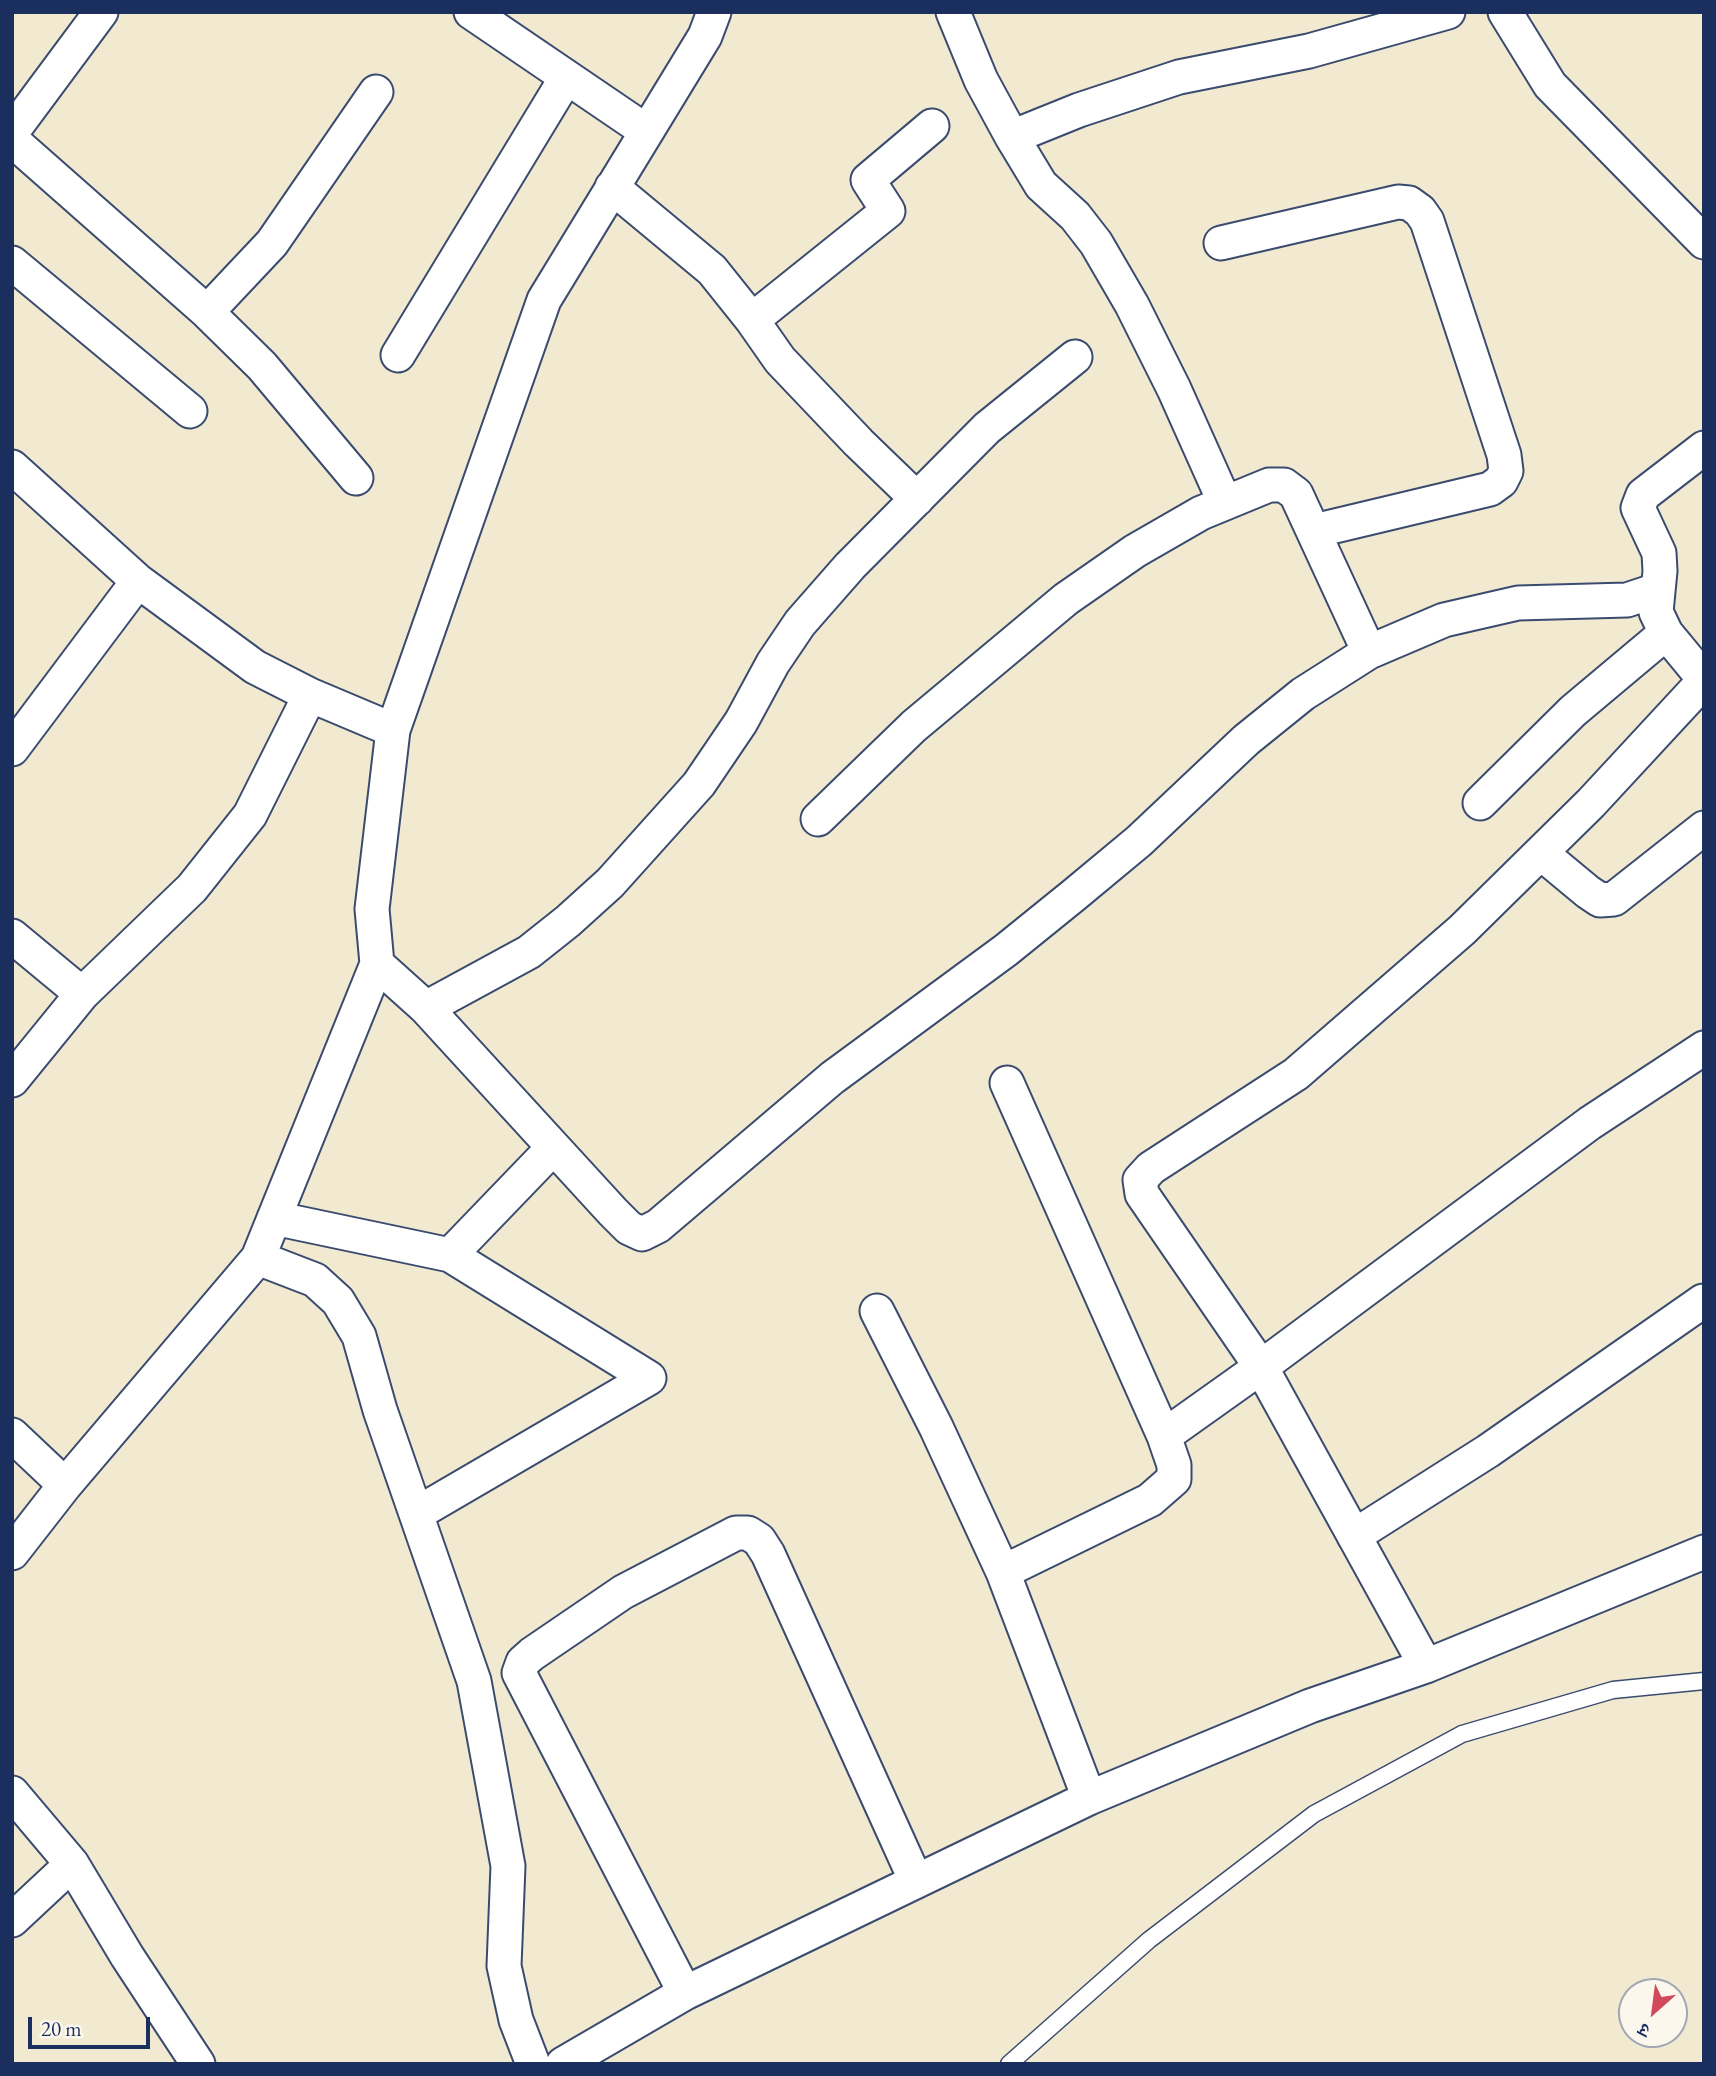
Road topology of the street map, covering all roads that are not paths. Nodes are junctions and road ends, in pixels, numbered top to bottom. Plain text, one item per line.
1 (101, 12) edge
2 (471, 12) edge
3 (714, 12) edge
4 (953, 12) edge
5 (1448, 12) edge
6 (1505, 12) edge
7 (566, 78) junction
8 (376, 92) dead end
9 (932, 126) dead end
10 (646, 131) junction
11 (12, 132) edge
12 (1012, 137) junction
13 (12, 140) edge
14 (612, 187) junction
15 (1704, 242) edge
16 (1221, 243) dead end
17 (12, 264) edge
18 (207, 312) junction
19 (752, 320) junction
20 (398, 355) dead end
21 (1075, 357) dead end
22 (190, 411) dead end
23 (1704, 448) edge
24 (12, 467) edge
25 (356, 478) dead end
26 (917, 499) junction
27 (1226, 503) junction
28 (1314, 531) junction
29 (138, 581) junction
30 (1657, 590) junction
31 (1666, 633) junction
32 (1368, 652) junction
33 (1704, 680) edge
34 (310, 695) junction
35 (393, 730) junction
36 (12, 749) edge
37 (1480, 803) dead end
38 (818, 819) dead end
39 (1704, 828) edge
40 (1541, 853) junction
41 (12, 936) edge
42 (377, 964) junction
43 (82, 994) junction
44 (426, 1008) junction
45 (1704, 1048) edge
46 (12, 1080) edge
47 (1007, 1083) dead end
48 (553, 1148) junction
49 (274, 1218) junction
50 (450, 1255) junction
51 (258, 1258) junction
52 (1703, 1294) edge
53 (877, 1311) dead end
54 (1261, 1367) junction
55 (12, 1435) edge
56 (1164, 1436) junction
57 (65, 1485) junction
58 (416, 1514) junction
59 (1354, 1536) junction
60 (1704, 1552) edge
61 (12, 1553) edge
62 (1003, 1573) junction
63 (1426, 1666) junction
64 (1704, 1681) edge
65 (12, 1793) edge
66 (1089, 1798) junction
67 (72, 1864) junction
68 (916, 1881) junction
69 (12, 1920) edge
70 (685, 1993) junction
71 (198, 2064) edge
72 (533, 2064) edge
73 (563, 2064) edge
74 (1009, 2064) edge

1 - 11 street
2 - 7 street
3 - 10 street
4 - 12 street
5 - 12 street
6 - 15 street
7 - 10 street
7 - 20 street
8 - 18 street
9 - 19 street
10 - 14 street
12 - 27 street
13 - 18 street
14 - 19 street
14 - 35 street
16 - 28 street
17 - 22 street
18 - 25 street
19 - 26 street
21 - 26 street
23 - 30 street
24 - 29 street
26 - 44 street
27 - 28 street
27 - 38 street
28 - 32 street
29 - 34 street
29 - 36 street
30 - 31 street
30 - 32 street
31 - 33 street
31 - 37 street
32 - 48 street
33 - 40 street
34 - 35 street
34 - 43 street
35 - 42 street
39 - 40 street
40 - 54 street
41 - 43 street
42 - 44 street
42 - 49 street
43 - 46 street
44 - 48 street
45 - 54 street
47 - 56 street
48 - 50 street
49 - 50 street
49 - 51 street
50 - 58 street
51 - 57 street
51 - 58 street
52 - 59 street
53 - 62 street
54 - 56 street
54 - 59 street
55 - 57 street
56 - 62 street
57 - 61 street
58 - 72 street
59 - 63 street
60 - 63 street
62 - 66 street
63 - 66 street
64 - 74 lane
65 - 67 street
66 - 68 street
67 - 69 street
67 - 71 street
68 - 70 street
68 - 70 street
70 - 73 street

